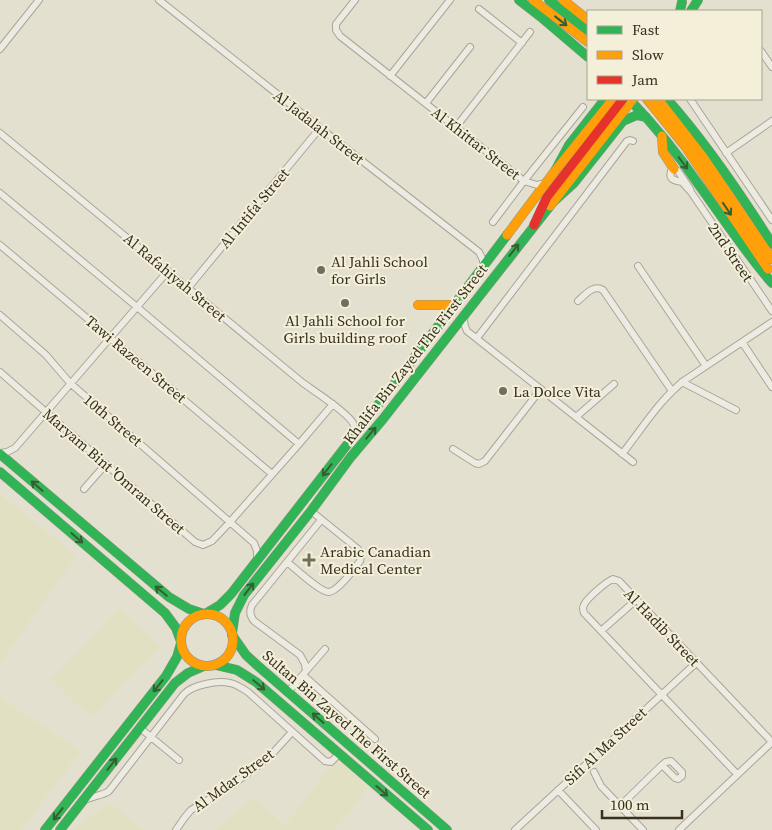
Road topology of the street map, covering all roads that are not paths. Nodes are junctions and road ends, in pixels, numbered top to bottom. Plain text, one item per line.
1 (39, 0) edge
2 (159, 0) edge
3 (355, 0) edge
4 (450, 0) edge
5 (518, 0) edge
6 (533, 0) edge
7 (549, 0) edge
8 (563, 0) edge
9 (698, 0) edge
10 (479, 9) dead end
11 (692, 10) edge
12 (587, 18) edge
13 (551, 25) junction
14 (587, 30) edge
15 (530, 32) dead end
16 (587, 41) edge
17 (522, 43) junction
18 (470, 47) dead end
19 (0, 49) edge
20 (762, 52) edge
21 (587, 56) edge
22 (587, 62) edge
23 (772, 67) edge
24 (390, 76) junction
25 (604, 100) edge
26 (612, 100) edge
27 (629, 100) edge
28 (629, 100) edge
29 (631, 100) edge
30 (648, 100) edge
31 (659, 100) edge
32 (691, 100) edge
33 (669, 101) edge
34 (426, 104) junction
35 (583, 107) dead end
36 (646, 117) junction
37 (772, 121) edge
38 (456, 127) junction
39 (320, 128) junction
40 (0, 134) edge
41 (662, 136) junction
42 (633, 141) dead end
43 (726, 153) junction
44 (674, 169) joint
45 (555, 171) junction
46 (526, 181) junction
47 (548, 182) junction
48 (0, 193) edge
49 (533, 201) junction
50 (553, 202) junction
51 (772, 220) edge
52 (493, 222) dead end
53 (534, 225) junction
54 (772, 244) edge
55 (0, 245) edge
56 (479, 252) junction
57 (495, 252) junction
58 (772, 259) edge
59 (638, 266) dead end
60 (483, 268) junction
61 (168, 271) junction
62 (772, 276) edge
63 (772, 282) edge
64 (188, 288) junction
65 (578, 301) dead end
66 (455, 304) junction
67 (418, 305) dead end
68 (137, 307) junction
69 (772, 311) edge
70 (0, 315) edge
71 (463, 316) junction
72 (772, 322) edge
73 (451, 331) junction
74 (468, 331) junction
75 (110, 338) junction
76 (477, 338) junction
77 (742, 342) junction
78 (706, 366) junction
79 (0, 372) edge
80 (682, 382) junction
81 (70, 383) junction
82 (614, 384) dead end
83 (772, 387) edge
84 (541, 389) junction
85 (672, 391) junction
86 (333, 404) junction
87 (736, 410) dead end
88 (46, 412) junction
89 (576, 417) junction
90 (350, 419) junction
91 (366, 420) junction
92 (354, 436) junction
93 (299, 444) junction
94 (15, 448) junction
95 (453, 448) dead end
96 (0, 454) edge
97 (622, 454) junction
98 (633, 462) dead end
99 (106, 464) junction
100 (13, 466) junction
101 (0, 472) edge
102 (272, 474) junction
103 (84, 489) dead end
104 (311, 511) junction
105 (321, 520) junction
106 (230, 522) junction
107 (271, 542) junction
108 (254, 543) junction
109 (258, 559) junction
110 (287, 562) junction
111 (636, 600) junction
112 (204, 614) junction
113 (601, 631) junction
114 (232, 634) junction
115 (180, 641) junction
116 (325, 649) dead end
117 (696, 663) junction
118 (216, 665) junction
119 (204, 666) junction
120 (305, 673) junction
121 (288, 692) junction
122 (661, 694) junction
123 (140, 728) junction
124 (292, 732) junction
125 (151, 737) junction
126 (375, 739) dead end
127 (772, 742) edge
128 (339, 754) junction
129 (179, 760) dead end
130 (662, 765) dead end
131 (594, 772) dead end
132 (738, 774) junction
133 (97, 783) junction
134 (558, 790) junction
135 (102, 794) junction
136 (82, 802) junction
137 (620, 806) junction
138 (45, 830) edge
139 (60, 830) edge
140 (176, 830) edge
141 (428, 830) edge
142 (447, 830) edge
143 (515, 830) edge
144 (596, 830) edge
145 (643, 830) edge
146 (678, 830) edge

1 - 19 street
2 - 39 street, Al Jadalah Street
3 - 24 street, Al Khittar Street
4 - 24 street
5 - 13 main road
6 -> 16 main road
7 - 14 main road
8 - 12 main road
9 - 11 main road
10 - 17 street
13 - 21 main road
13 - 22 main road
15 - 17 street
17 - 38 street
18 - 34 street, Al Khittar Street
20 - 23 street
24 - 34 street, Al Khittar Street
25 - 45 main road
26 - 45 main road, Khalifa Bin Zayed The First Street
27 - 50 main road, Khalifa Bin Zayed The First Street
28 - 53 main road
29 - 36 main road
30 -> 62 main road
31 - 58 main road
32 - 43 street
33 - 54 main road
34 - 38 street, Al Khittar Street
35 - 46 street
36 - 41 main road
36 - 50 main road
37 - 43 street
38 - 46 street, Al Khittar Street
39 - 56 street, Al Jadalah Street
39 - 64 street, Al Intifa' Street
40 - 61 street, Al Rafahiyah Street
41 - 44 main road
41 -> 63 main road
42 - 76 street
43 - 51 street
44 - 69 street, 2nd Street
45 - 47 main road, Khalifa Bin Zayed The First Street
46 - 47 street, Al Khittar Street
46 - 49 street, Al Khittar Street
46 - 52 street
47 - 49 main road, Khalifa Bin Zayed The First Street
48 - 68 street
49 - 57 main road, Khalifa Bin Zayed The First Street
50 - 53 main road, Khalifa Bin Zayed The First Street
71 -> 53 main road, Khalifa Bin Zayed The First Street
55 - 75 street, Tawi Razeen Street
56 - 57 street
56 - 60 street
57 - 60 main road, Khalifa Bin Zayed The First Street
59 - 78 street
60 - 66 main road, Khalifa Bin Zayed The First Street
61 - 64 street, Al Rafahiyah Street
61 - 68 street
64 - 86 street, Al Rafahiyah Street
65 - 85 street
66 - 67 main road
66 - 91 main road, Khalifa Bin Zayed The First Street
68 - 75 street
68 - 93 street
70 - 81 street, 10th Street
71 - 73 main road, Khalifa Bin Zayed The First Street
71 - 74 street
72 - 77 street
73 - 74 street
104 -> 73 main road, Khalifa Bin Zayed The First Street
74 - 76 street
75 - 81 street
75 - 102 street, Tawi Razeen Street
76 - 84 street
77 - 78 street
77 - 83 street
78 - 80 street
79 - 88 street, Maryam Bint 'Omran Street
80 - 85 street
80 - 87 street
81 - 88 street
81 - 106 street, 10th Street
82 - 89 street
84 - 89 street
84 - 95 street
85 - 97 street
86 - 90 street, Al Rafahiyah Street
86 - 93 street, Maryam Bint 'Omran Street
88 - 94 street
88 - 99 street, Maryam Bint 'Omran Street
89 - 97 street
90 - 91 street
90 - 92 street
91 - 92 main road, Khalifa Bin Zayed The First Street
92 -> 107 main road, Khalifa Bin Zayed The First Street
93 - 102 street, Maryam Bint 'Omran Street
94 - 96 street
94 - 100 street
96 - 100 main road
97 - 98 street
99 - 103 street
99 - 106 street, Maryam Bint 'Omran Street
112 -> 100 main road
101 -> 115 main road
102 - 106 street, Maryam Bint 'Omran Street
104 - 105 street
114 -> 104 main road, Khalifa Bin Zayed The First Street
105 - 110 street
105 - 110 street
106 - 108 street
107 - 108 street
107 - 109 main road, Khalifa Bin Zayed The First Street
108 - 109 street
109 - 112 main road, Khalifa Bin Zayed The First Street
110 - 120 street
111 - 113 street
111 - 113 street, Al Hadib Street
111 - 117 street, Al Hadib Street
112 - 114 main road
112 - 115 main road
113 - 122 street, Al Hadib Street
114 - 118 main road
114 - 121 main road, Sultan Bin Zayed The First Street
115 - 119 main road
115 -> 138 main road
116 - 120 street
117 - 122 street, Sifi Al Ma Street
117 - 127 street, Al Hadib Street
118 - 119 main road
118 -> 128 main road, Sultan Bin Zayed The First Street
119 - 123 main road
120 - 121 street
120 - 126 street
142 -> 121 main road, Sultan Bin Zayed The First Street
122 - 132 street, Al Hadib Street
122 - 134 street, Sifi Al Ma Street
123 - 125 street
133 -> 123 main road
124 - 125 street
124 - 128 street
124 - 140 street, Al Mdar Street
125 - 129 street
125 - 135 street
127 - 132 street
128 -> 141 main road, Sultan Bin Zayed The First Street
130 - 137 street
131 - 137 street
132 - 146 street
133 - 135 street
133 - 136 main road
134 - 143 street, Sifi Al Ma Street
134 - 144 street
135 - 136 street
136 - 139 main road
137 - 145 street

